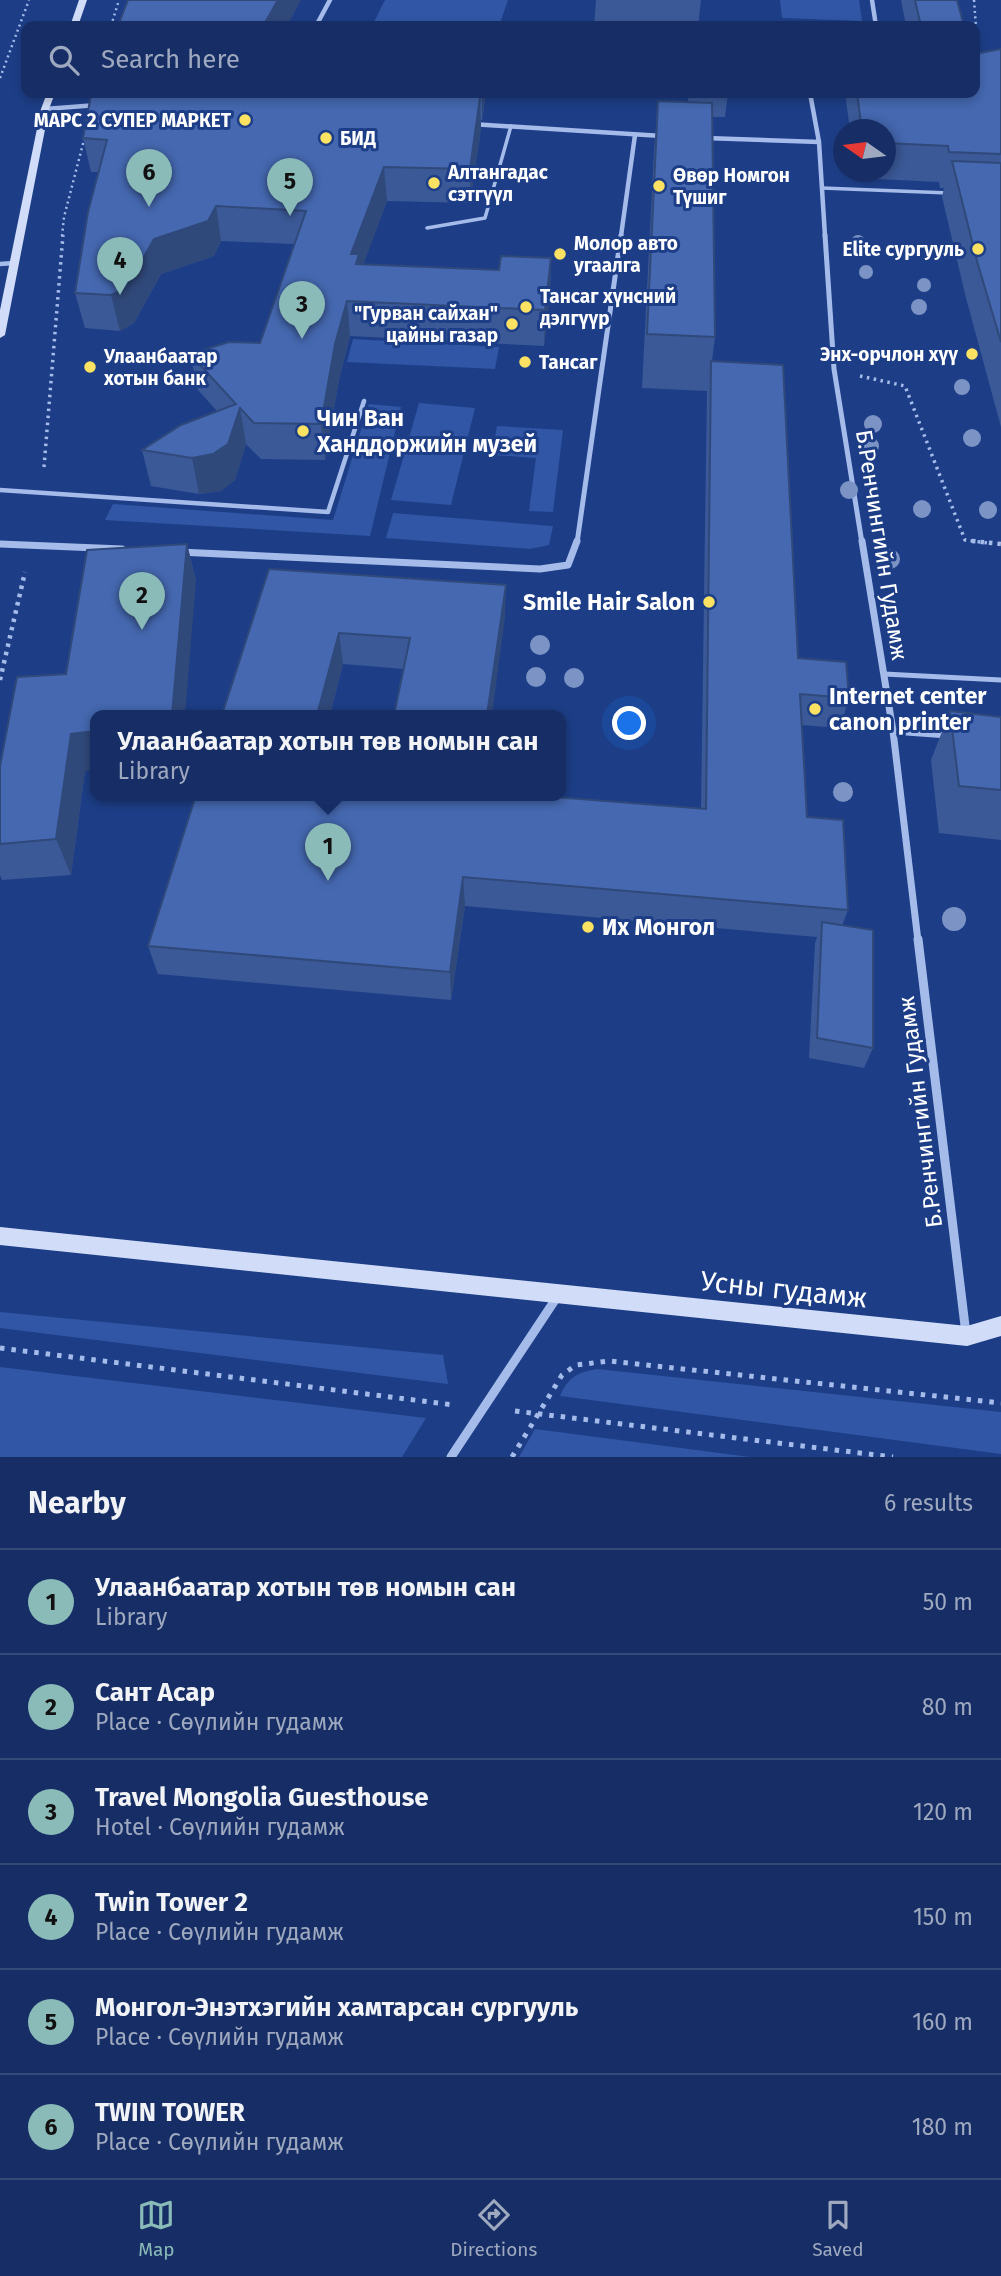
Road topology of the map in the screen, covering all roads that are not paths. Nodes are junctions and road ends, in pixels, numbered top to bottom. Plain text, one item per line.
1 (83, 0) edge
2 (330, 0) edge
3 (872, 0) edge
4 (76, 21) edge
5 (319, 21) edge
6 (875, 21) edge
7 (49, 98) edge
8 (811, 98) edge
9 (106, 104) edge
10 (45, 109) junction
11 (458, 123) edge
12 (510, 127) junction
13 (635, 135) junction
14 (674, 136) edge
15 (700, 138) edge
16 (819, 142) junction
17 (822, 188) junction
18 (960, 193) edge
19 (427, 228) dead end
20 (14, 263) junction
21 (0, 264) edge
22 (0, 335) edge
23 (364, 401) dead end
24 (0, 490) edge
25 (0, 544) edge
26 (127, 549) edge
27 (169, 551) edge
28 (884, 674) junction
29 (1001, 680) edge
30 (893, 731) junction
31 (961, 736) edge
32 (0, 1236) edge
33 (559, 1294) junction
34 (1001, 1326) edge
35 (967, 1336) junction
36 (452, 1457) edge

1 - 4 main road
2 - 5 street
3 - 6 street
7 - 10 main road
8 - 16 street, Б.Ренчингийн Гудамж
9 - 10 street
10 - 20 main road
11 - 12 street
12 - 13 street
12 - 19 lane
13 - 14 street
13 - 27 street
15 - 16 street
16 - 17 street, Б.Ренчингийн Гудамж
17 - 18 lane
17 - 28 street, Б.Ренчингийн Гудамж
20 - 21 lane
20 - 22 main road
23 - 24 lane
25 - 26 street
28 - 29 lane
28 - 30 street, Б.Ренчингийн Гудамж
30 - 31 street
30 - 35 street, Б.Ренчингийн Гудамж
32 - 33 main road, Усны гудамж
33 - 35 main road, Усны гудамж
33 - 36 street
34 - 35 main road, Усны гудамж

